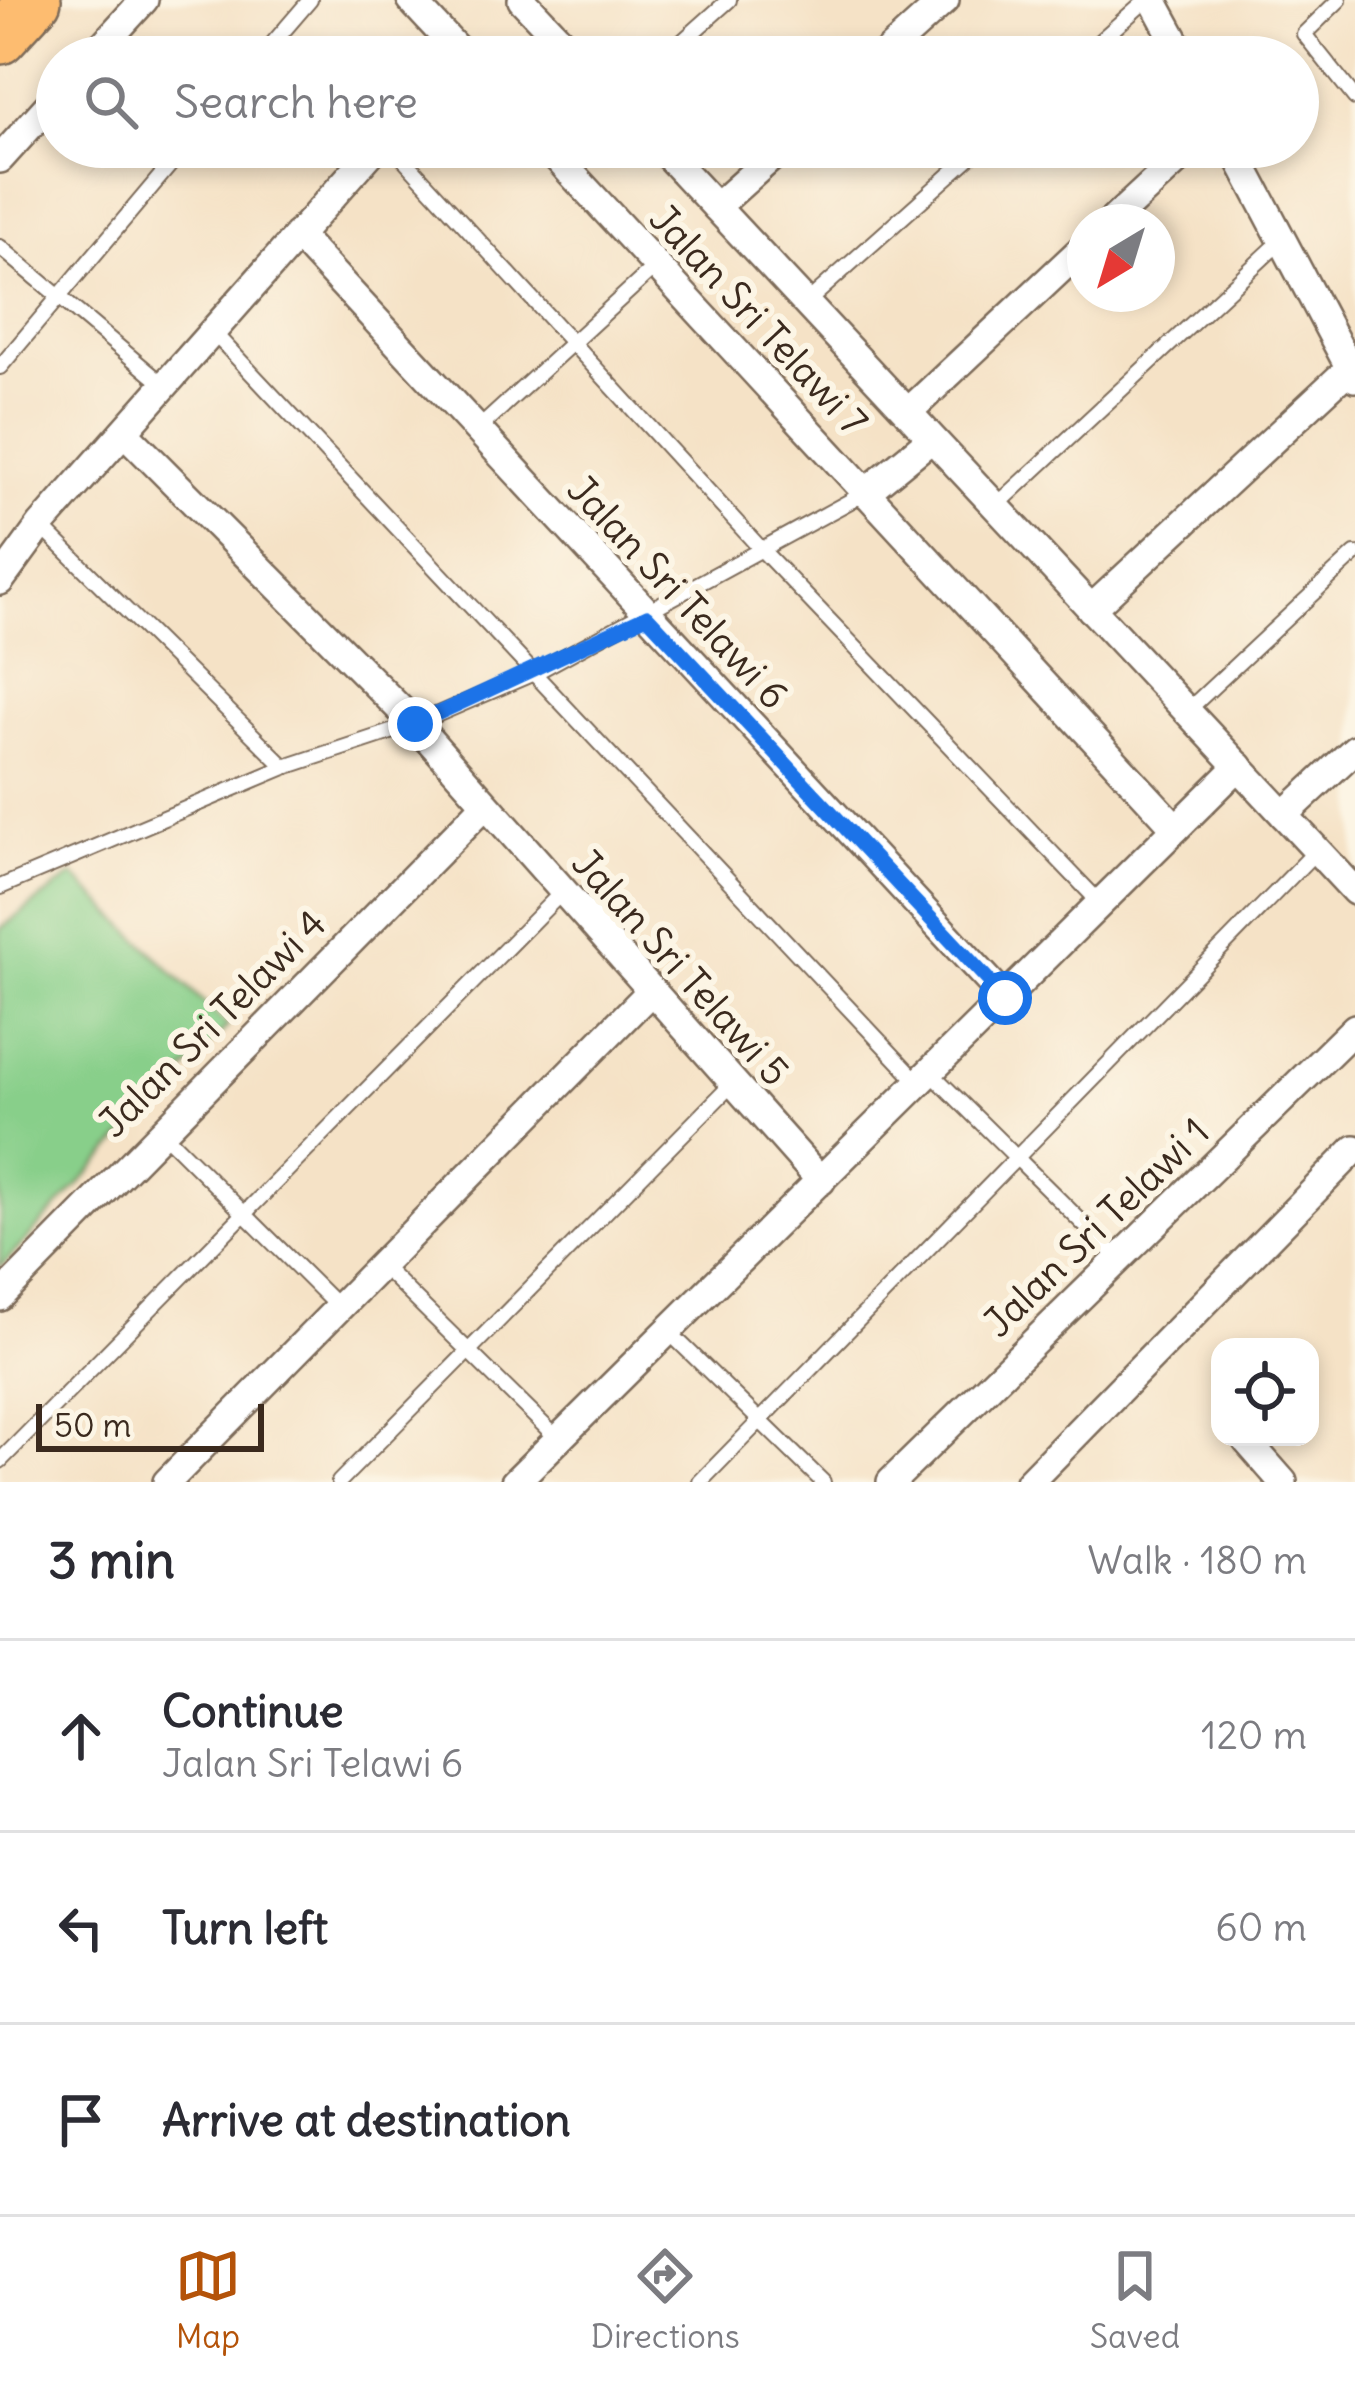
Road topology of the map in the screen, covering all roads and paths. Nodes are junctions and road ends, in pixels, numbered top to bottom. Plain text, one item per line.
1 (35, 0) edge
2 (144, 0) edge
3 (310, 0) edge
4 (411, 0) edge
5 (522, 0) edge
6 (729, 0) edge
7 (945, 0) edge
8 (1149, 0) edge
9 (1339, 0) edge
10 (111, 36) edge
11 (280, 36) edge
12 (442, 36) edge
13 (556, 36) edge
14 (689, 36) edge
15 (905, 36) edge
16 (1107, 36) edge
17 (1171, 36) edge
18 (1306, 36) edge
19 (0, 38) edge
20 (1319, 53) edge
21 (1355, 98) edge
22 (36, 119) edge
23 (0, 159) edge
24 (167, 168) edge
25 (357, 168) edge
26 (412, 168) edge
27 (566, 168) edge
28 (680, 168) edge
29 (759, 168) edge
30 (957, 168) edge
31 (1169, 168) edge
32 (1245, 168) edge
33 (1130, 204) edge
34 (716, 207) junction
35 (297, 236) junction
36 (1283, 238) junction
37 (0, 247) edge
38 (1067, 263) edge
39 (656, 266) junction
40 (59, 297) junction
41 (806, 303) junction
42 (212, 332) junction
43 (573, 343) junction
44 (0, 367) edge
45 (1352, 373) edge
46 (165, 386) junction
47 (908, 412) junction
48 (476, 431) junction
49 (124, 432) junction
50 (931, 439) junction
51 (865, 493) junction
52 (996, 506) junction
53 (41, 525) junction
54 (761, 549) junction
55 (1355, 554) edge
56 (5, 564) edge
57 (1091, 609) junction
58 (647, 616) junction
59 (536, 672) junction
60 (1187, 711) junction
61 (415, 724) junction
62 (1355, 749) edge
63 (1239, 766) junction
64 (285, 767) junction
65 (483, 807) junction
66 (1284, 815) junction
67 (1176, 828) junction
68 (1317, 850) junction
69 (0, 887) edge
70 (1355, 891) edge
71 (561, 893) junction
72 (1100, 903) junction
73 (650, 992) junction
74 (1005, 998) junction
75 (1355, 1028) edge
76 (924, 1078) junction
77 (733, 1083) junction
78 (160, 1130) junction
79 (1355, 1149) edge
80 (1017, 1157) junction
81 (820, 1181) junction
82 (242, 1214) junction
83 (1119, 1259) junction
84 (381, 1264) junction
85 (0, 1297) edge
86 (339, 1308) junction
87 (668, 1331) junction
88 (469, 1351) junction
89 (760, 1421) junction
90 (558, 1439) junction
91 (1251, 1446) edge
92 (0, 1461) edge
93 (167, 1482) edge
94 (339, 1482) edge
95 (515, 1482) edge
96 (700, 1482) edge
97 (823, 1482) edge
98 (891, 1482) edge
99 (1029, 1482) edge
100 (1283, 1482) edge

1 - 19 highway
2 - 10 street
3 - 11 lane
4 - 12 street
5 - 13 street
6 - 14 lane
7 - 15 street
8 - 16 lane
8 - 17 street
9 - 18 lane
20 - 21 lane
22 - 23 street
24 - 40 lane
25 - 35 street
26 - 43 lane
27 - 39 street, Jalan Sri Telawi 7
28 - 34 street
29 - 34 street
30 - 41 lane
31 - 33 street
32 - 36 street
34 - 41 street
35 - 42 street
35 - 48 street, Jalan Sri Telawi 6
36 - 45 street
36 - 52 lane
37 - 40 lane
38 - 47 street
39 - 43 lane
39 - 51 street, Jalan Sri Telawi 7
40 - 44 lane
40 - 46 lane
41 - 47 street
42 - 46 street
42 - 59 lane
43 - 48 lane
43 - 54 lane
45 - 57 street
46 - 49 street
47 - 50 street
48 - 58 street, Jalan Sri Telawi 6
49 - 53 street
49 - 61 street, Jalan Sri Telawi 5
50 - 51 street
50 - 52 street
51 - 54 lane
51 - 67 street, Jalan Sri Telawi 7
52 - 57 street
53 - 56 street
53 - 64 lane
54 - 58 lane
54 - 72 lane
55 - 60 lane
57 - 60 street
58 - 59 lane
58 - 74 street, Jalan Sri Telawi 6
59 - 61 lane
59 - 76 lane
60 - 63 street
61 - 64 lane
61 - 65 street, Jalan Sri Telawi 5
62 - 66 street
63 - 66 street
63 - 67 street
64 - 69 lane
65 - 71 street, Jalan Sri Telawi 5
65 - 78 street, Jalan Sri Telawi 4
66 - 68 street
67 - 72 street
68 - 70 street
68 - 80 lane
71 - 73 street, Jalan Sri Telawi 5
71 - 82 lane
72 - 74 street
73 - 77 street, Jalan Sri Telawi 5
73 - 84 street
74 - 76 street
75 - 83 street, Jalan Sri Telawi 1
76 - 80 lane
76 - 81 street
77 - 81 street, Jalan Sri Telawi 5
77 - 88 lane
78 - 82 lane
78 - 85 street, Jalan Sri Telawi 4
79 - 99 street
80 - 83 lane
80 - 89 lane
81 - 87 street
82 - 86 lane
82 - 92 lane
83 - 98 street, Jalan Sri Telawi 1
84 - 86 street
84 - 88 lane
86 - 93 street
87 - 89 lane
87 - 90 street
88 - 90 lane
88 - 94 lane
89 - 96 lane
89 - 97 lane
90 - 95 street
91 - 100 street

